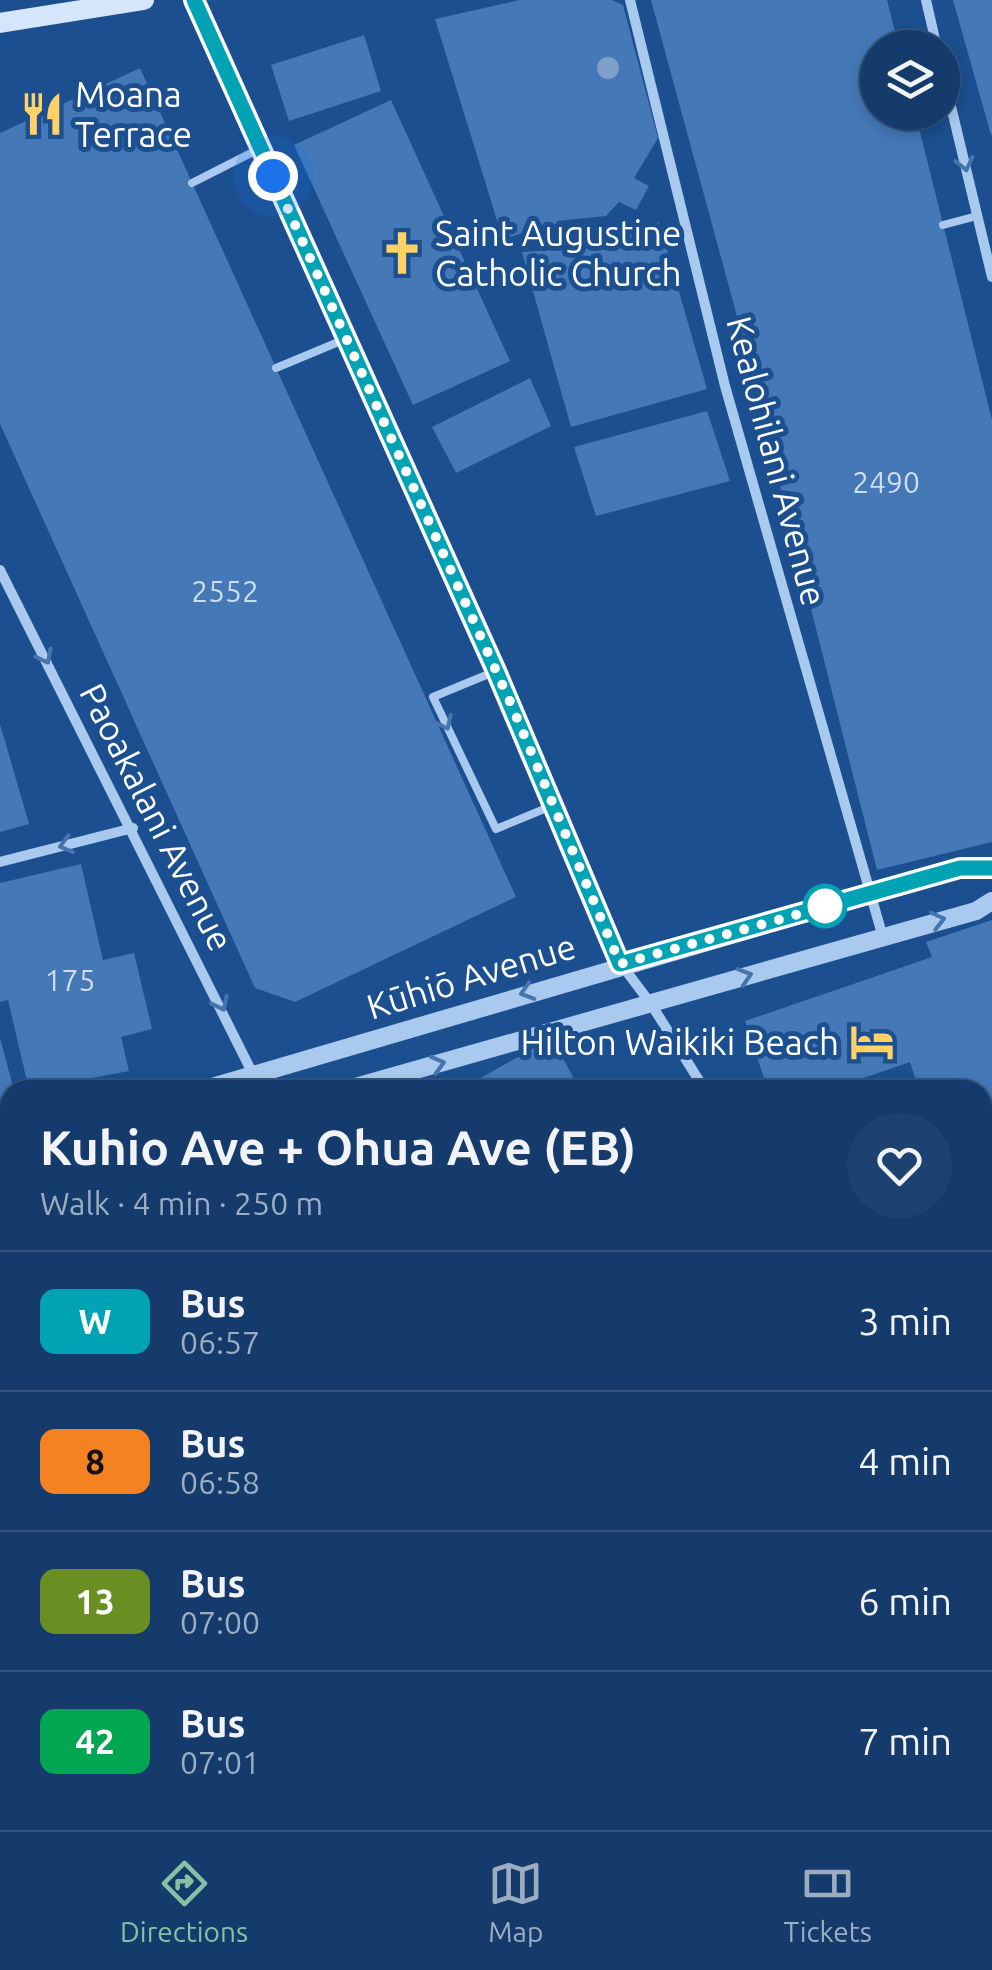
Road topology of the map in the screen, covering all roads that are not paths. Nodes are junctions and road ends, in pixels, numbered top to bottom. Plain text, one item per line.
1 (144, 0) edge
2 (194, 0) edge
3 (630, 0) edge
4 (926, 0) edge
5 (0, 22) edge
6 (933, 30) edge
7 (957, 130) edge
8 (261, 148) junction
9 (192, 183) dead end
10 (978, 216) junction
11 (944, 225) dead end
12 (992, 277) edge
13 (348, 338) junction
14 (276, 368) dead end
15 (0, 570) edge
16 (496, 671) junction
17 (554, 805) junction
18 (133, 828) junction
19 (0, 862) edge
20 (992, 868) edge
21 (870, 894) junction
22 (992, 901) edge
23 (882, 934) junction
24 (620, 964) junction
25 (652, 1004) junction
26 (257, 1080) edge
27 (267, 1080) edge
28 (380, 1080) edge
29 (698, 1080) edge

1 - 5 main road
2 - 8 street
3 - 21 street, Kealohilani Avenue
4 - 6 street
7 -> 10 street
8 - 9 lane
8 - 13 street
10 - 11 lane
10 - 12 street
13 - 14 lane
13 - 16 street
15 -> 18 street, Paoakalani Avenue
16 - 17 street
16 -> 17 lane
17 - 24 street
18 -> 19 street
18 -> 26 street, Paoakalani Avenue
20 - 21 street, Kūhiō Avenue
21 - 23 street, Kealohilani Avenue
21 - 24 street, Kūhiō Avenue
23 -> 22 street, Kūhiō Avenue
25 -> 23 street, Kūhiō Avenue
24 - 25 street
24 -> 27 street, Kūhiō Avenue
28 -> 25 street, Kūhiō Avenue
25 - 29 street

